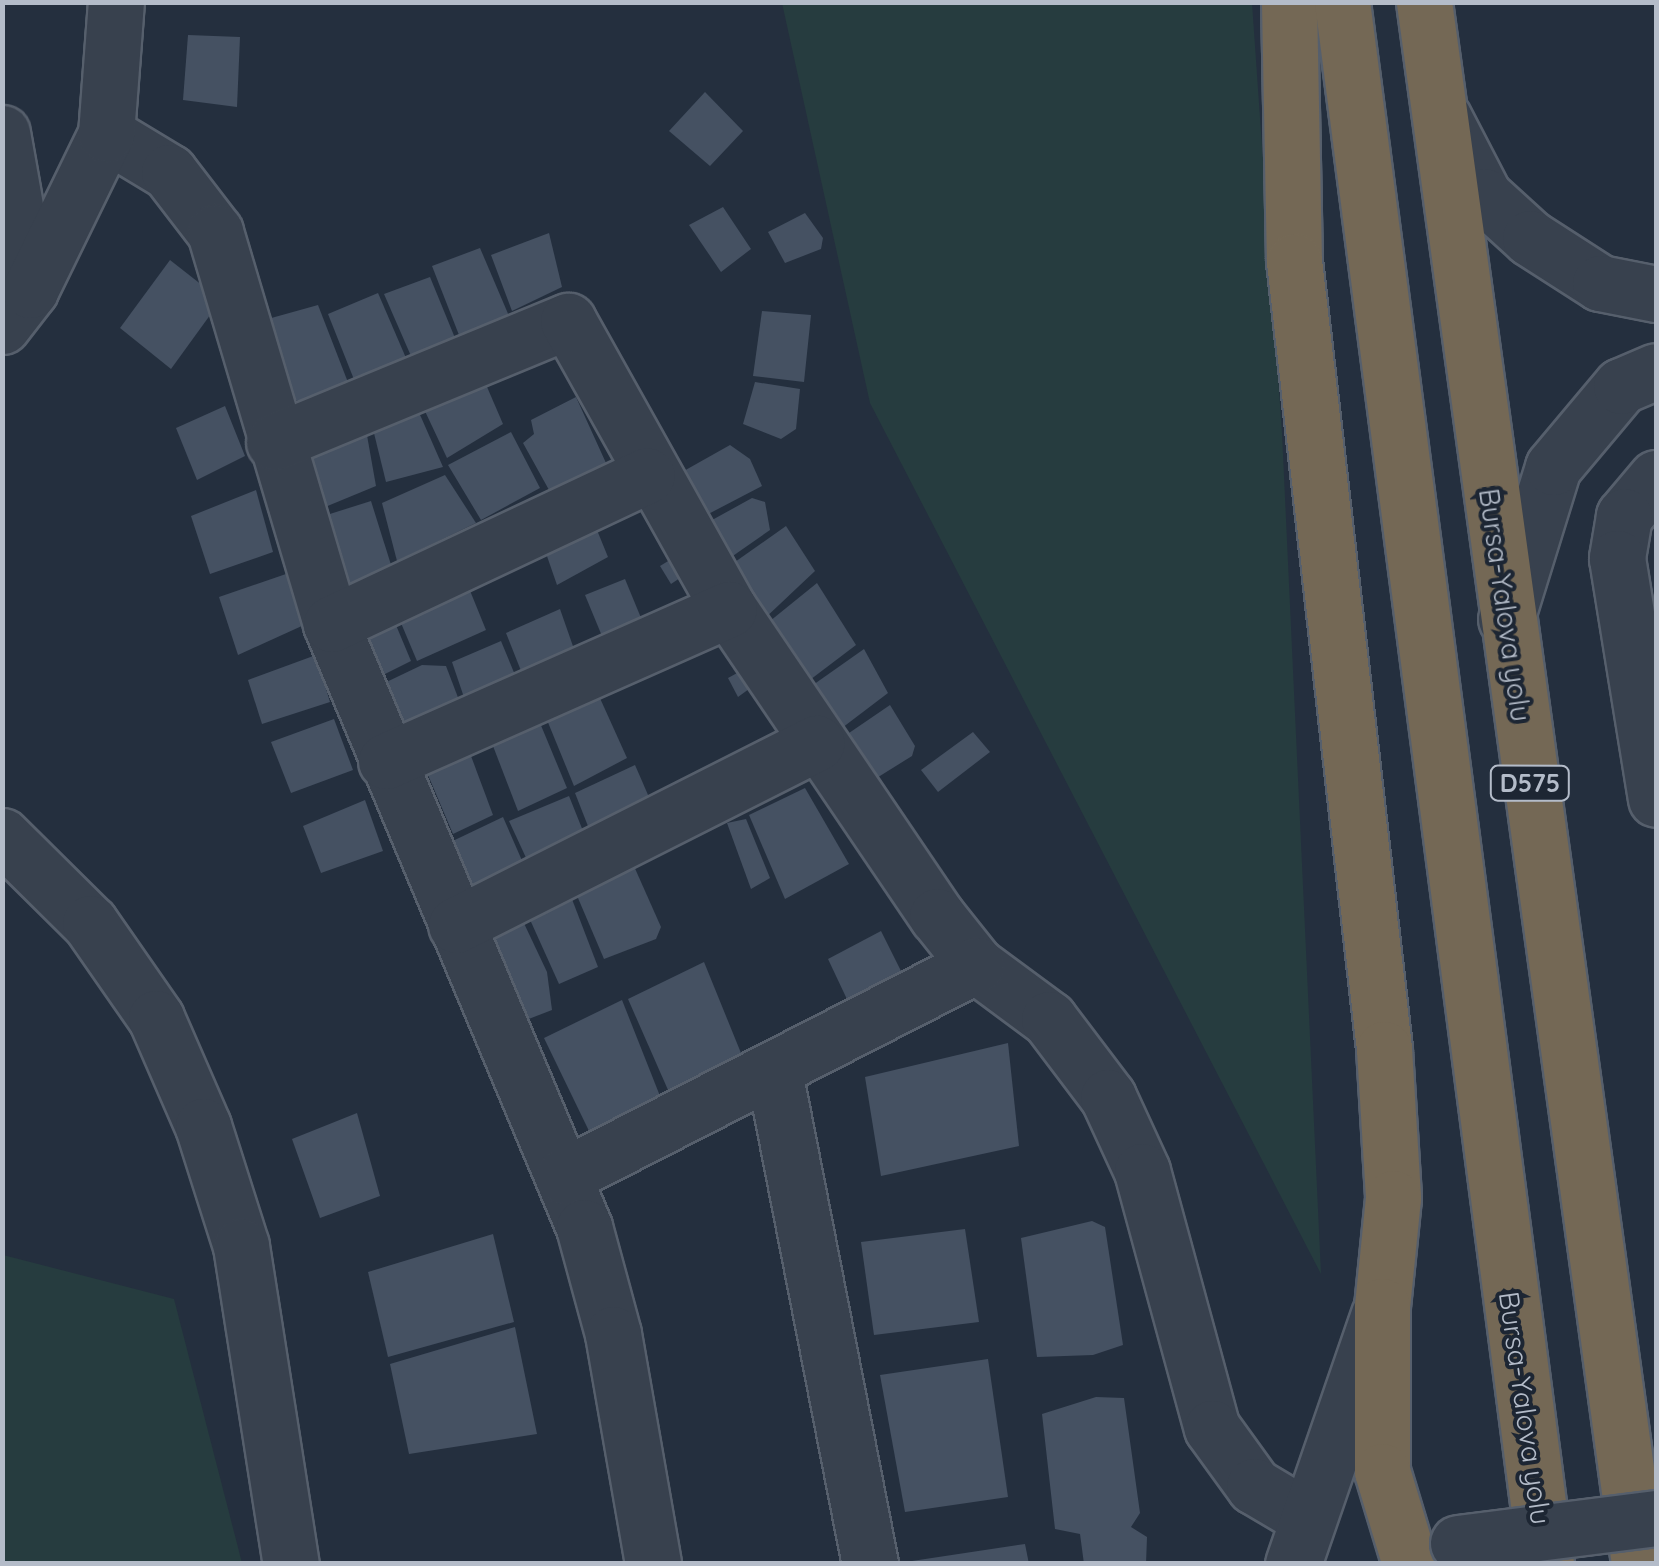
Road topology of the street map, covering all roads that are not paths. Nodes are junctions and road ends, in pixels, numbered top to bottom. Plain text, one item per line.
1 (116, 2) edge
2 (1289, 2) edge
3 (1342, 2) edge
4 (1424, 2) edge
5 (1437, 106) junction
6 (2, 133) edge
7 (106, 134) junction
8 (1656, 294) edge
9 (16, 308) edge
10 (1656, 372) edge
11 (274, 442) junction
12 (648, 474) junction
13 (1656, 478) edge
14 (729, 609) junction
15 (1506, 618) junction
16 (331, 624) junction
17 (817, 743) junction
18 (386, 761) junction
19 (1656, 799) edge
20 (2, 836) edge
21 (456, 925) junction
22 (976, 965) junction
23 (774, 1072) junction
24 (564, 1176) junction
25 (1382, 1306) junction
26 (1656, 1518) edge
27 (1301, 1541) edge
28 (1656, 1545) edge
29 (1431, 1557) edge
30 (291, 1564) edge
31 (653, 1564) edge
32 (870, 1564) edge
33 (1546, 1564) edge
34 (1639, 1564) edge

1 - 7 street
2 - 25 highway
3 - 33 highway, Bursa-Yalova yolu / D575
4 - 5 highway, Bursa-Yalova yolu / D575
5 - 8 street
5 - 15 highway, Bursa-Yalova yolu / D575
6 - 9 street
7 - 9 street
7 - 11 street
10 - 15 street
11 - 12 street
11 - 16 street
12 - 14 street
12 - 16 street
13 - 19 street
14 - 17 street
14 - 18 street
15 - 34 highway, Bursa-Yalova yolu / D575
16 - 18 street
17 - 21 street
17 - 22 street
18 - 21 street
20 - 30 street
21 - 24 street
22 - 23 street
22 - 27 street
23 - 24 street
23 - 32 street
24 - 31 street
25 - 27 street
25 - 29 highway
26 - 29 street, bridge
28 - 29 street

